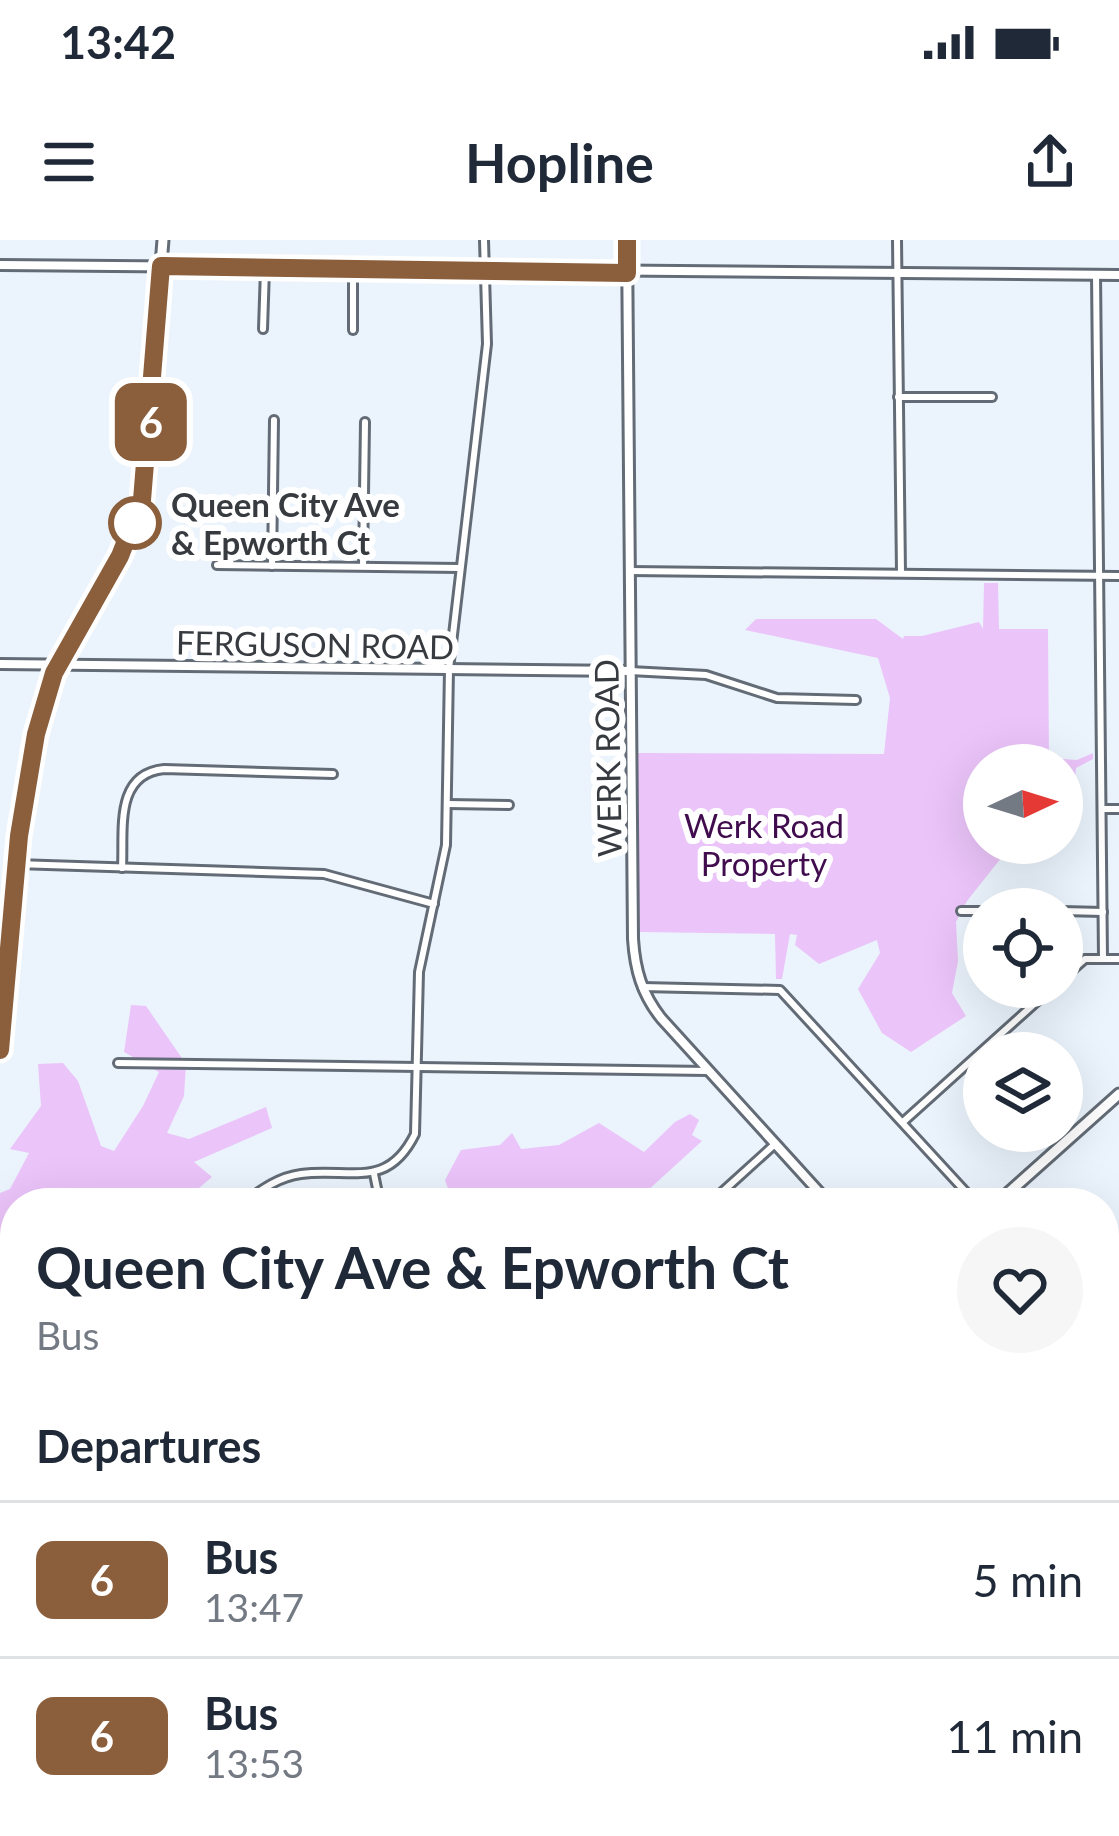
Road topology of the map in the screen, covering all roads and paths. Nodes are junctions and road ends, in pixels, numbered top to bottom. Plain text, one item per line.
1 (163, 240) edge
2 (484, 240) edge
3 (627, 240) edge
4 (897, 240) edge
5 (0, 265) edge
6 (161, 266) junction
7 (265, 268) junction
8 (352, 270) junction
9 (484, 271) junction
10 (627, 273) junction
11 (897, 274) junction
12 (1096, 274) junction
13 (1119, 274) edge
14 (263, 329) dead end
15 (352, 330) dead end
16 (898, 398) junction
17 (992, 398) dead end
18 (274, 420) dead end
19 (365, 422) dead end
20 (217, 565) dead end
21 (272, 566) junction
22 (363, 566) junction
23 (461, 568) junction
24 (628, 571) junction
25 (901, 573) junction
26 (1100, 576) junction
27 (1119, 576) edge
28 (0, 664) edge
29 (59, 664) junction
30 (449, 669) junction
31 (630, 671) junction
32 (856, 700) dead end
33 (333, 774) dead end
34 (448, 804) junction
35 (509, 805) dead end
36 (1119, 808) edge
37 (1102, 809) junction
38 (16, 864) junction
39 (122, 868) junction
40 (434, 904) junction
41 (1083, 911) edge
42 (1103, 911) junction
43 (1103, 958) junction
44 (1119, 958) edge
45 (1083, 960) edge
46 (641, 987) junction
47 (1030, 1008) edge
48 (0, 1050) edge
49 (118, 1064) dead end
50 (418, 1068) junction
51 (708, 1071) junction
52 (1119, 1094) edge
53 (903, 1122) junction
54 (775, 1144) junction
55 (374, 1174) junction
56 (264, 1188) edge
57 (377, 1188) edge
58 (727, 1188) edge
59 (815, 1188) edge
60 (962, 1188) edge
61 (1014, 1188) edge

1 - 6 main road
2 - 9 street
3 - 10 street, WERK ROAD
4 - 11 street
5 - 6 street
6 - 7 street
6 - 29 main road
7 - 8 street
7 - 14 street
8 - 9 street
8 - 15 street
9 - 10 street
9 - 23 street
10 - 11 street
10 - 24 street, WERK ROAD
11 - 12 street
11 - 16 street
12 - 13 street
12 - 26 street
16 - 17 street
16 - 25 street
18 - 21 street
19 - 22 street
20 - 21 street
21 - 22 street
22 - 23 street
23 - 30 street
24 - 25 street
24 - 31 street, WERK ROAD
25 - 26 street
26 - 27 street
26 - 37 street
28 - 29 street, FERGUSON ROAD
29 - 30 street, FERGUSON ROAD
29 - 38 main road
30 - 31 street, FERGUSON ROAD
30 - 34 street
31 - 32 street
31 - 46 street, WERK ROAD
33 - 39 street
34 - 35 street
34 - 40 street
36 - 37 street
37 - 42 street
38 - 39 street
38 - 48 main road
39 - 40 street
40 - 50 street
41 - 42 street
42 - 43 street
43 - 44 street
43 - 45 street
46 - 51 street, WERK ROAD
46 - 53 street
47 - 53 street
49 - 50 street
50 - 51 street
50 - 55 street
51 - 54 street, WERK ROAD
52 - 61 main road
53 - 60 street
54 - 58 street
54 - 59 street, WERK ROAD
55 - 56 street
55 - 57 street

